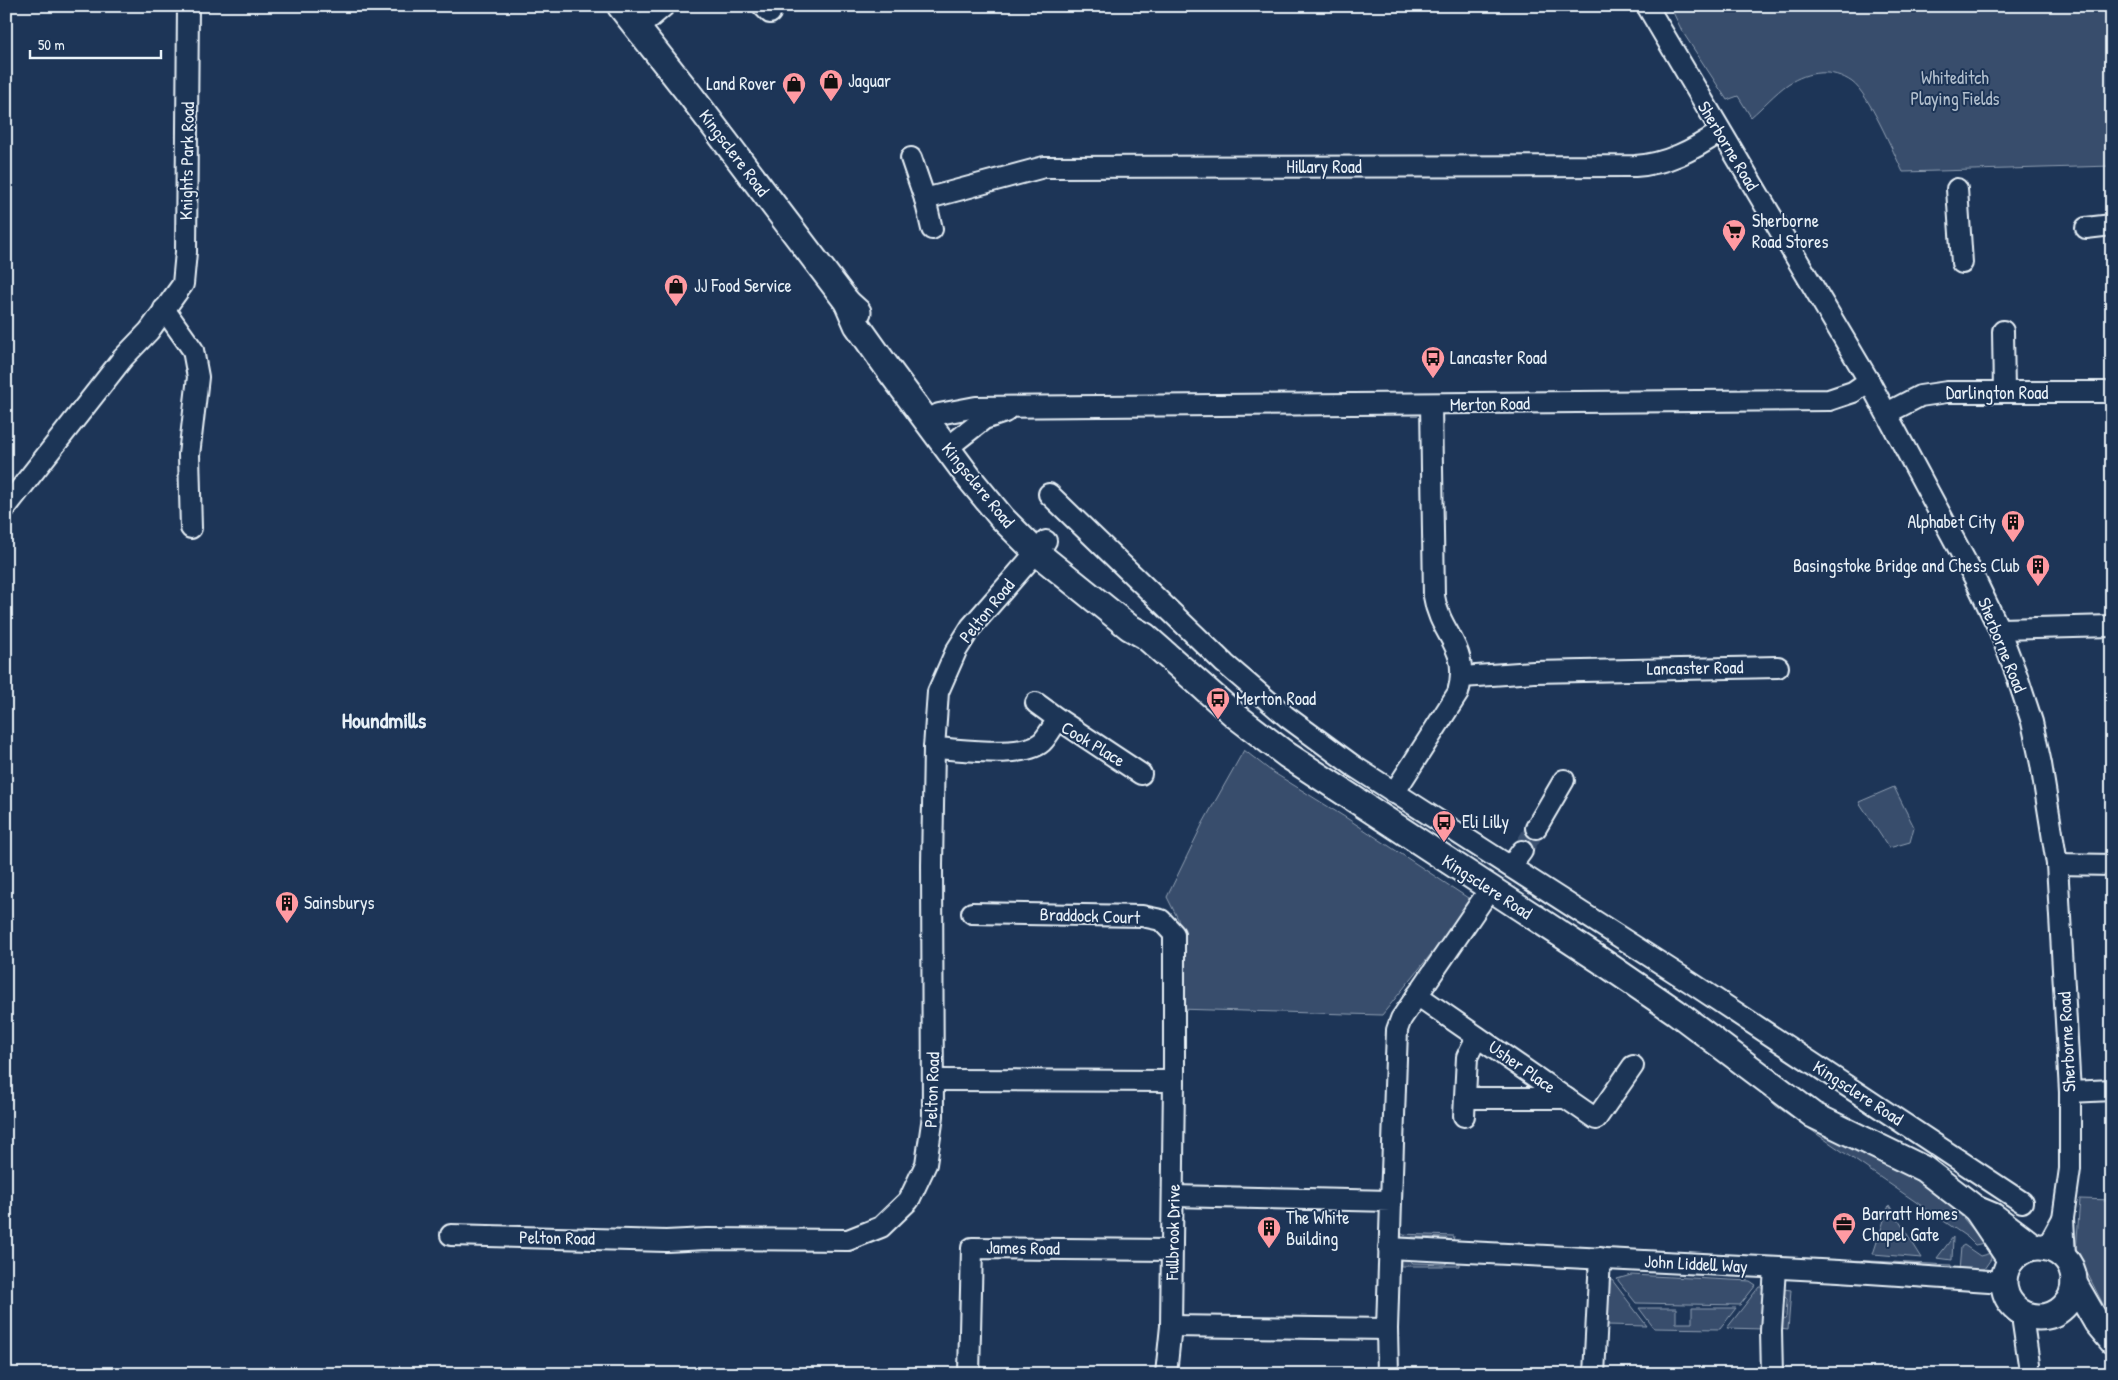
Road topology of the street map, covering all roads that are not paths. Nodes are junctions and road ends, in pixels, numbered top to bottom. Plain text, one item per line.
1 (188, 6) edge
2 (620, 6) edge
3 (664, 6) edge
4 (1647, 6) edge
5 (638, 28) junction
6 (1720, 132) junction
7 (911, 158) dead end
8 (1957, 189) dead end
9 (925, 199) junction
10 (2112, 225) edge
11 (2086, 228) dead end
12 (932, 229) dead end
13 (1962, 263) dead end
14 (164, 309) junction
15 (2003, 330) dead end
16 (1869, 381) junction
17 (2004, 392) junction
18 (2112, 392) edge
19 (1431, 404) junction
20 (1017, 408) junction
21 (1887, 413) junction
22 (933, 418) junction
23 (952, 444) junction
24 (1049, 494) dead end
25 (6, 507) edge
26 (191, 528) dead end
27 (1041, 547) junction
28 (2112, 626) edge
29 (1999, 629) junction
30 (1225, 664) junction
31 (1778, 667) dead end
32 (1462, 677) junction
33 (1204, 689) junction
34 (1036, 702) dead end
35 (1058, 719) junction
36 (934, 748) junction
37 (1141, 774) dead end
38 (1562, 779) dead end
39 (1394, 793) junction
40 (1536, 828) tunnel mouth
41 (2057, 864) junction
42 (2112, 865) edge
43 (1490, 889) junction
44 (972, 913) dead end
45 (1693, 984) junction
46 (1417, 995) junction
47 (1676, 1012) junction
48 (1478, 1036) junction
49 (1633, 1066) dead end
50 (935, 1080) junction
51 (1174, 1081) junction
52 (2112, 1090) edge
53 (2070, 1092) junction
54 (1566, 1098) junction
55 (1174, 1196) junction
56 (1391, 1201) junction
57 (2022, 1202) dead end
58 (1976, 1209) junction
59 (451, 1235) dead end
60 (1388, 1248) junction
61 (1171, 1250) junction
62 (2049, 1250) junction
63 (1600, 1258) junction
64 (1775, 1268) junction
65 (2007, 1271) junction
66 (2074, 1283) junction
67 (2061, 1310) junction
68 (2025, 1315) junction
69 (1171, 1326) junction
70 (1387, 1329) junction
71 (2104, 1332) edge
72 (2029, 1364) dead end
73 (969, 1374) edge
74 (1166, 1374) edge
75 (1388, 1374) edge
76 (1594, 1374) edge
77 (1772, 1374) edge

1 - 14 street, Knights Park Road
2 - 5 street, Kingsclere Road
3 - 5 street
4 - 6 street, Sherborne Road
5 - 22 street, Kingsclere Road
6 - 9 street, Hillary Road
6 - 16 street, Sherborne Road
7 - 9 street
8 - 13 street
9 - 12 street
10 - 11 street
14 - 25 street, Knights Park Road
14 - 26 street
15 - 17 street
16 - 19 street, Merton Road
16 - 21 street, Sherborne Road
17 - 18 street, Darlington Road
17 - 21 street, Darlington Road
19 - 20 street, Merton Road
19 - 32 street
20 - 22 street, Merton Road
20 - 23 street, Merton Road
21 - 29 street, Sherborne Road
22 - 23 street, Kingsclere Road
23 - 27 street, Kingsclere Road
24 - 30 street, Kingsclere Road
27 - 33 street, Kingsclere Road
27 - 36 street, Pelton Road
28 - 29 street
29 - 41 street, Sherborne Road
30 - 33 street
30 - 39 street, Kingsclere Road
31 - 32 street, Lancaster Road
32 - 39 street
33 - 43 street, Kingsclere Road
34 - 35 street
35 - 36 street, Cook Place
35 - 37 street, Cook Place
36 - 50 street, Pelton Road
38 - 40 street
39 - 45 street, Kingsclere Road
41 - 42 street
41 - 53 street, Sherborne Road
43 - 46 street
43 - 47 street, Kingsclere Road
44 - 51 street, Braddock Court
45 - 47 street
45 - 57 street, Kingsclere Road
46 - 48 street, Usher Place
46 - 56 street
47 - 58 street, Kingsclere Road
48 - 54 street, Usher Place
48 - 54 street, Usher Place
49 - 54 street, Usher Place
50 - 51 street
50 - 59 street, Pelton Road
51 - 55 street, Fullbrook Drive
52 - 53 street
53 - 62 street, Sherborne Road
55 - 56 street
55 - 61 street, Fullbrook Drive
56 - 60 street
58 - 62 street, Kingsclere Road
58 - 65 street, Kingsclere Road
60 - 63 street, John Liddell Way
60 - 70 street
61 - 69 street, Fullbrook Drive
61 - 73 street, James Road
62 - 65 street
62 - 66 street, Kingsclere Road
63 - 64 street, John Liddell Way
63 - 76 street
64 - 65 street, John Liddell Way
64 - 77 street
65 - 68 street, Kingsclere Road
66 - 67 street
66 - 71 street, Kingsclere Road
67 - 68 street
67 - 71 street
68 - 72 street
69 - 70 street
69 - 74 street, Fullbrook Drive
70 - 75 street

